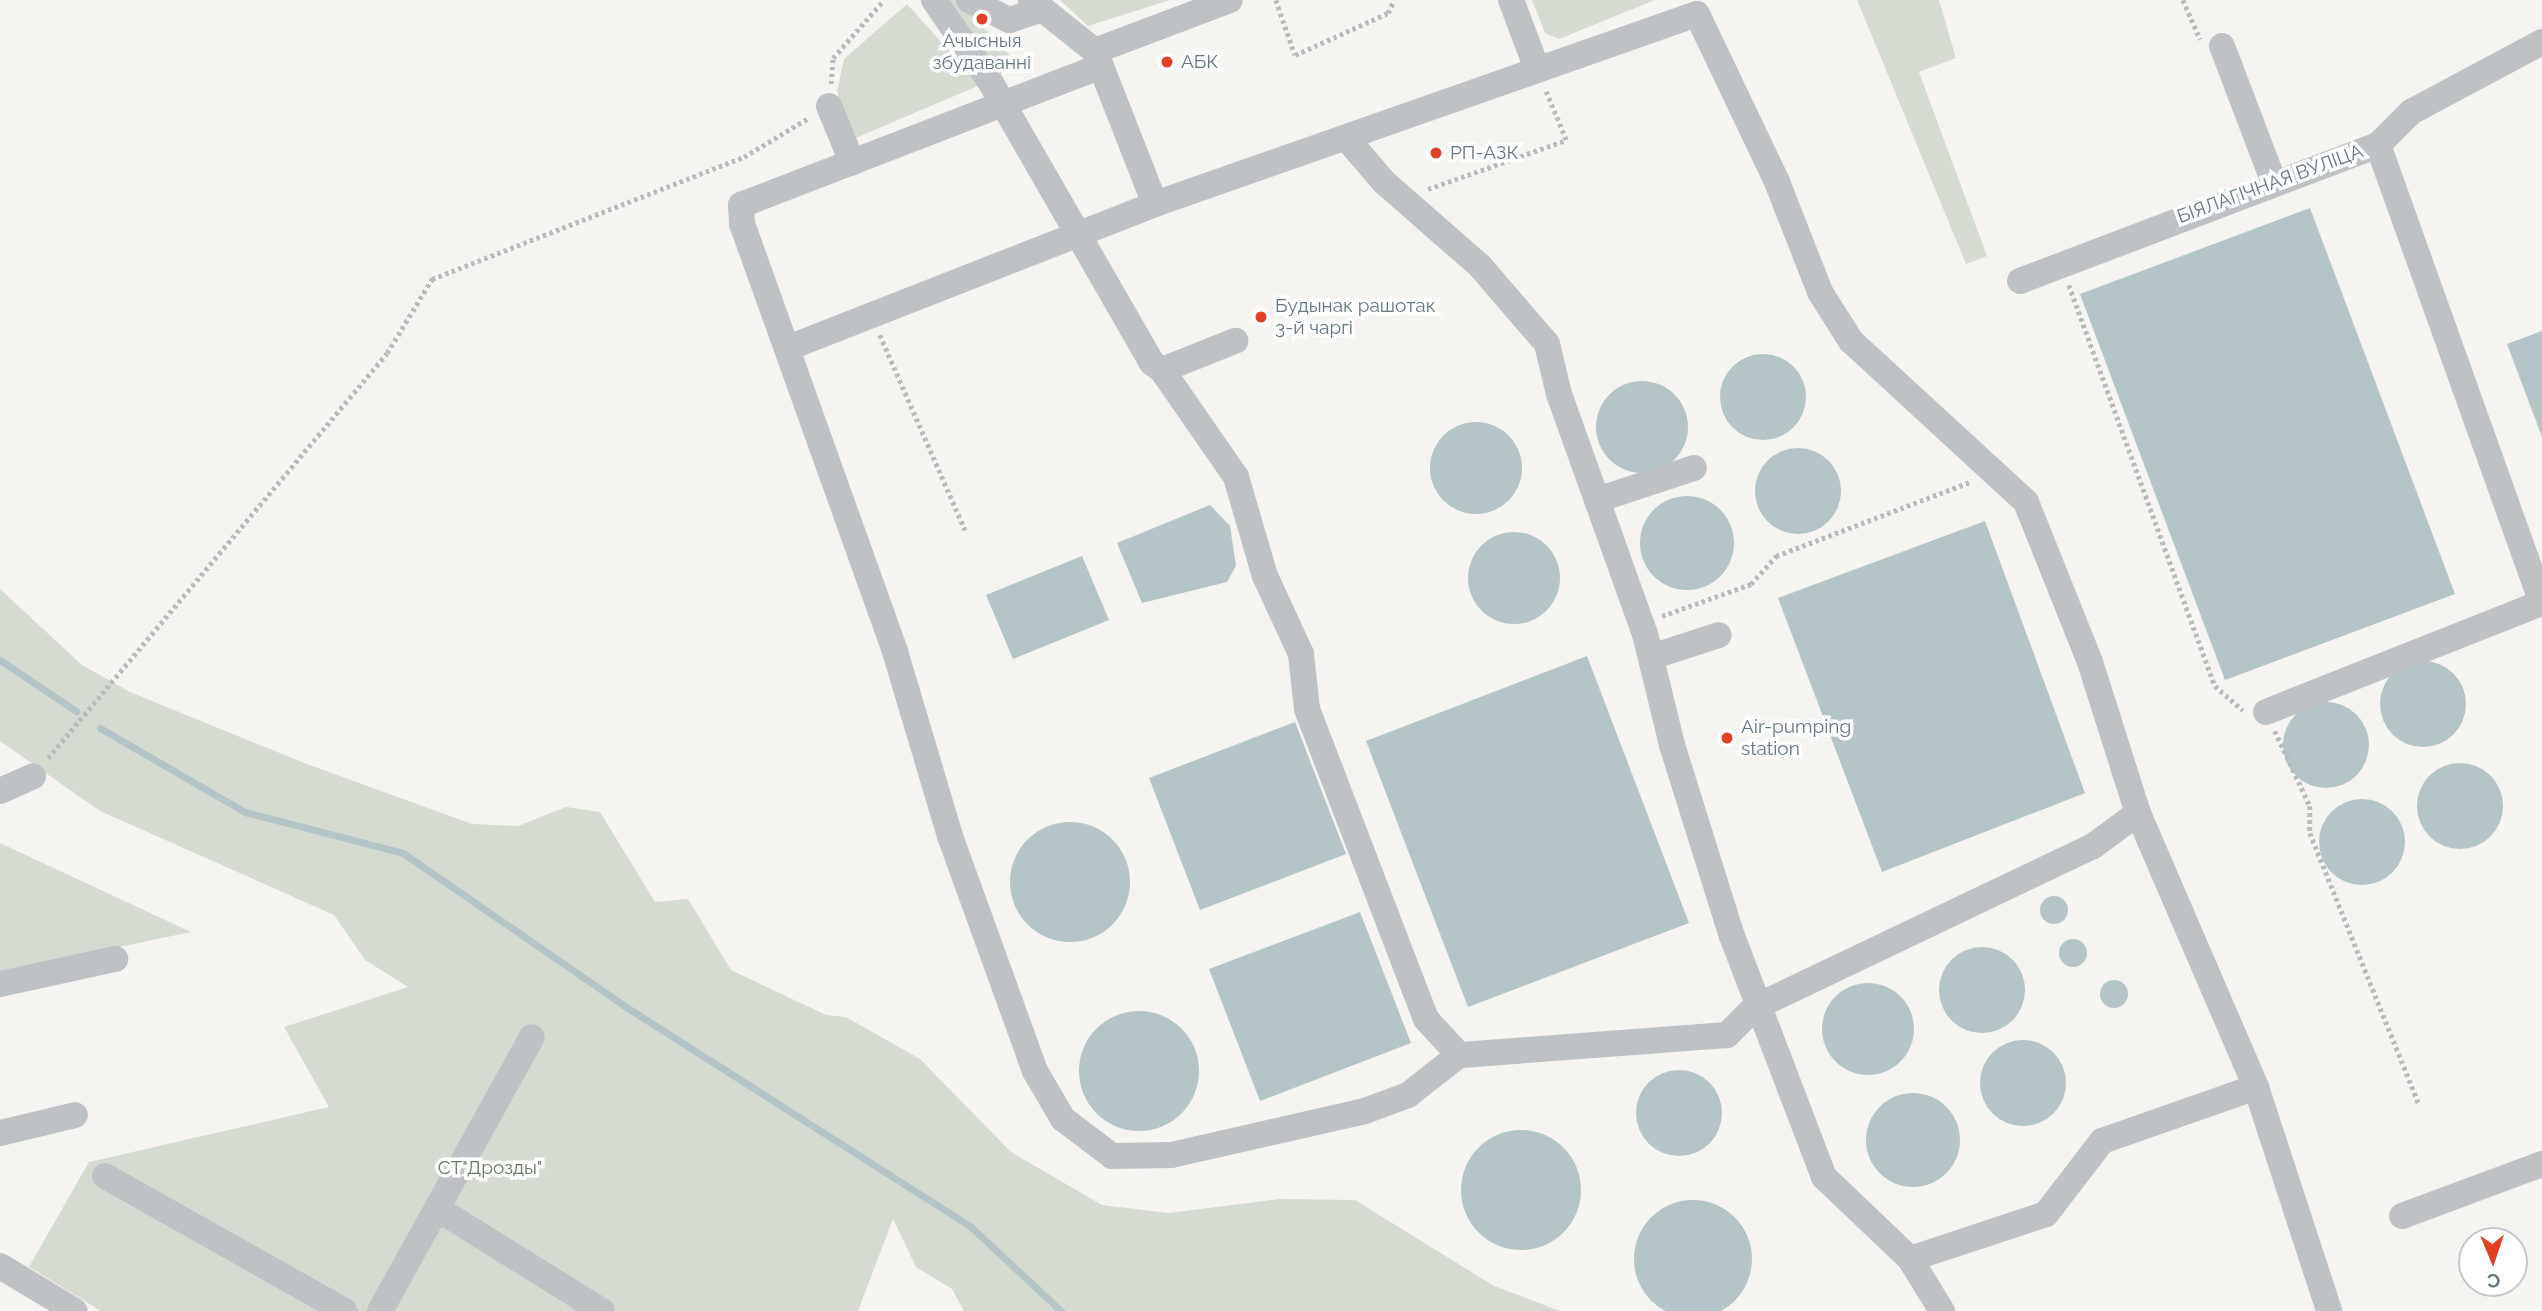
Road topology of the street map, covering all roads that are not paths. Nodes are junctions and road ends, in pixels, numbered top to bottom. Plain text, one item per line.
1 (934, 0) edge
2 (970, 0) edge
3 (1230, 0) edge
4 (1511, 0) edge
5 (1036, 5) edge
6 (2542, 42) edge
7 (2222, 47) road end
8 (1092, 52) junction
9 (1536, 66) junction
10 (829, 106) road end
11 (1001, 107) junction
12 (1348, 140) junction
13 (2378, 145) junction
14 (852, 162) junction
15 (2273, 180) junction
16 (1155, 204) junction
17 (1077, 238) junction
18 (2020, 281) dead end
19 (1235, 341) dead end
20 (788, 348) junction
21 (1162, 370) junction
22 (1694, 468) dead end
23 (1597, 500) junction
24 (2542, 602) edge
25 (1719, 635) dead end
26 (1651, 657) junction
27 (2266, 712) road end
28 (33, 776) road end
29 (0, 792) edge
30 (2137, 813) junction
31 (115, 959) dead end
32 (0, 984) edge
33 (1755, 1007) junction
34 (532, 1037) dead end
35 (1459, 1055) junction
36 (2256, 1087) junction
37 (75, 1115) dead end
38 (0, 1133) edge
39 (2542, 1164) edge
40 (105, 1176) dead end
41 (438, 1209) junction
42 (2402, 1216) dead end
43 (1910, 1259) junction
44 (0, 1266) edge
45 (75, 1311) edge
46 (345, 1311) edge
47 (380, 1311) edge
48 (602, 1311) edge
49 (1942, 1311) edge
50 (2329, 1311) edge

1 - 11 street
2 - 5 street
3 - 8 street
4 - 9 street
5 - 8 street
6 - 13 street, БІЯЛАГІЧНАЯ ВУЛІЦА
7 - 15 street
8 - 11 street
8 - 16 street
9 - 12 street
9 - 30 street
10 - 14 street
11 - 14 street
11 - 17 street
12 - 16 street
12 - 23 street
13 - 15 street, БІЯЛАГІЧНАЯ ВУЛІЦА
13 - 24 street
14 - 20 street
15 - 18 street, БІЯЛАГІЧНАЯ ВУЛІЦА
16 - 17 street
17 - 20 street
17 - 21 street
19 - 21 street
20 - 35 street
21 - 35 street
22 - 23 street
23 - 26 street
24 - 27 street
25 - 26 street
26 - 33 street
28 - 29 street
30 - 33 street
30 - 36 street
31 - 32 street
33 - 35 street
33 - 43 street
34 - 41 street
36 - 43 street
36 - 50 street
37 - 38 street
39 - 42 street
40 - 46 street
41 - 47 street
41 - 48 street
43 - 49 street
44 - 45 street

